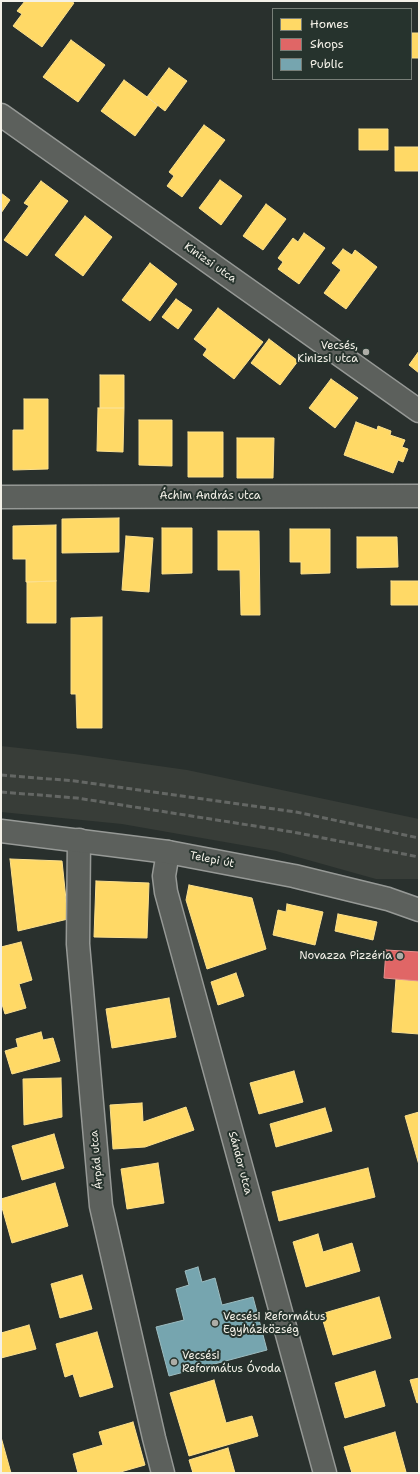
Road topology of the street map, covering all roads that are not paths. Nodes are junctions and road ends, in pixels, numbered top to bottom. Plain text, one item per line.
1 (1, 115) edge
2 (419, 411) edge
3 (419, 496) edge
4 (1, 497) edge
5 (1, 831) edge
6 (79, 840) junction
7 (168, 852) junction
8 (419, 896) edge
9 (388, 899) junction
10 (419, 910) edge
11 (163, 1473) edge
12 (325, 1473) edge

1 - 2 street, Kinizsi utca
3 - 4 street, Áchim András utca
5 - 6 street, Telepi út
6 - 7 street, Telepi út
6 - 11 street, Árpád utca
7 - 9 street, Telepi út
7 - 12 street, Sándor utca
8 - 9 street
9 - 10 street, Telepi út

